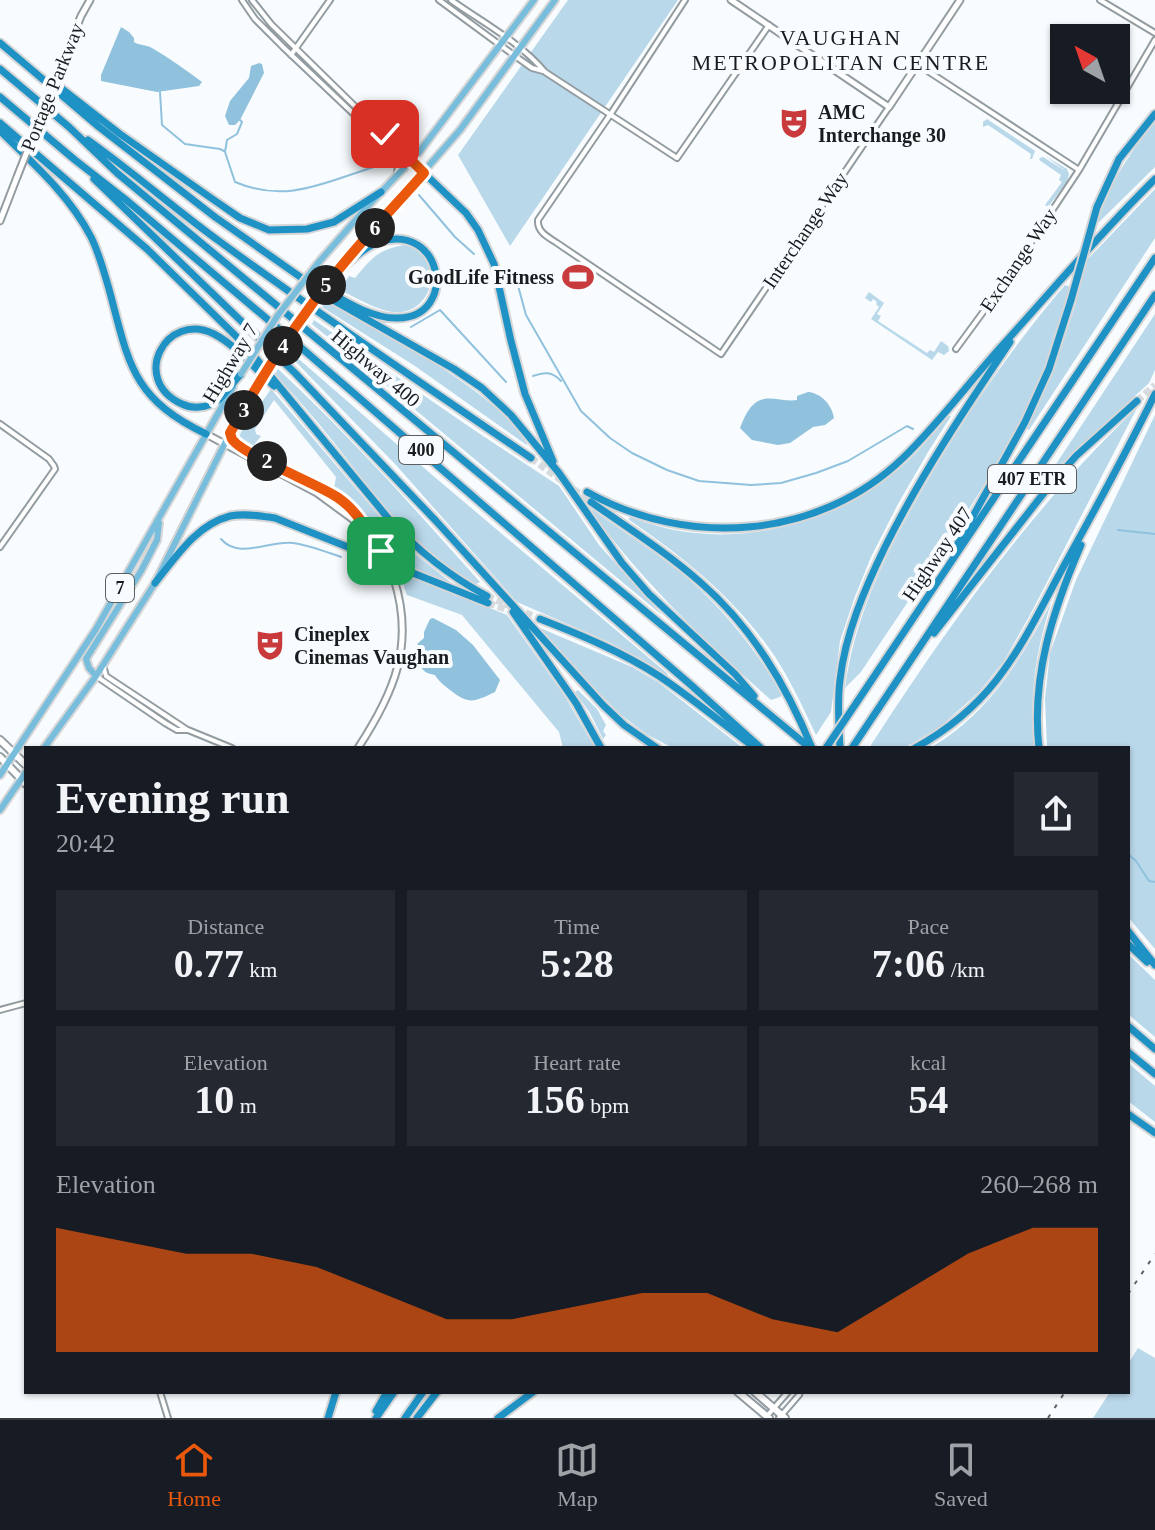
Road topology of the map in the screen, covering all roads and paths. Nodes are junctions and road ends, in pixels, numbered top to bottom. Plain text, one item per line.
1 (90, 0) edge
2 (242, 0) edge
3 (252, 0) edge
4 (330, 0) edge
5 (439, 0) edge
6 (451, 0) edge
7 (534, 0) edge
8 (555, 0) edge
9 (685, 0) edge
10 (731, 0) edge
11 (960, 0) edge
12 (1100, 0) edge
13 (769, 25) junction
14 (1155, 33) edge
15 (506, 38) junction
16 (1155, 40) edge
17 (0, 43) edge
18 (500, 44) junction
19 (296, 49) junction
20 (520, 49) junction
21 (291, 55) junction
22 (515, 56) junction
23 (26, 64) junction
24 (917, 64) junction
25 (0, 69) edge
26 (545, 72) junction
27 (0, 97) edge
28 (889, 107) junction
29 (1155, 114) edge
30 (610, 115) junction
31 (0, 123) edge
32 (69, 127) junction
33 (0, 131) edge
34 (75, 160) junction
35 (412, 160) junction
36 (1079, 170) junction
37 (424, 173) junction
38 (397, 175) junction
39 (1155, 179) edge
40 (381, 192) junction
41 (0, 221) edge
42 (1155, 258) edge
43 (334, 275) junction
44 (306, 282) junction
45 (1155, 295) edge
46 (1020, 327) junction
47 (956, 349) dead end
48 (241, 374) junction
49 (283, 391) junction
50 (1155, 394) edge
51 (1137, 401) tunnel mouth
52 (0, 424) edge
53 (230, 433) junction
54 (206, 434) junction
55 (224, 445) junction
56 (241, 450) junction
57 (531, 458) tunnel mouth
58 (559, 473) junction
59 (587, 492) tunnel mouth
60 (591, 502) tunnel mouth
61 (1096, 509) junction
62 (159, 519) junction
63 (0, 547) edge
64 (155, 583) junction
65 (935, 586) junction
66 (495, 588) junction
67 (540, 619) tunnel mouth
68 (910, 663) junction
69 (103, 665) junction
70 (96, 676) junction
71 (766, 710) junction
72 (188, 730) junction
73 (0, 740) edge
74 (45, 746) edge
75 (227, 746) edge
76 (359, 746) edge
77 (600, 746) edge
78 (654, 746) edge
79 (752, 746) edge
80 (759, 746) edge
81 (809, 746) edge
82 (810, 746) edge
83 (827, 746) edge
84 (840, 746) edge
85 (854, 746) edge
86 (918, 746) edge
87 (1039, 746) edge
88 (14, 753) junction
89 (0, 757) edge
90 (24, 763) edge
91 (7, 765) junction
92 (0, 775) edge
93 (23, 782) edge
94 (0, 810) edge
95 (1130, 934) edge
96 (1130, 946) edge
97 (1155, 967) edge
98 (24, 1004) edge
99 (0, 1010) edge
100 (1130, 1028) edge
101 (1155, 1049) edge
102 (1130, 1054) edge
103 (1155, 1074) edge
104 (1130, 1115) edge
105 (1155, 1133) edge
106 (161, 1394) edge
107 (335, 1394) edge
108 (386, 1394) edge
109 (392, 1394) edge
110 (422, 1394) edge
111 (435, 1394) edge
112 (530, 1394) edge
113 (740, 1394) edge
114 (757, 1394) edge
115 (786, 1394) edge
116 (799, 1394) edge
117 (774, 1408) junction
118 (767, 1417) edge
119 (782, 1417) edge
120 (168, 1418) edge
121 (328, 1418) edge
122 (374, 1418) edge
123 (405, 1418) edge
124 (417, 1418) edge
125 (498, 1418) edge

1 - 41 street, Portage Parkway, bridge
2 - 21 street
3 - 19 street
4 - 19 street
5 - 18 street
6 - 15 street
7 - 15 main road, Highway 7 / 7
8 - 20 main road, Highway 7 / 7
9 - 30 street
10 - 13 street
11 - 24 street, Interchange Way
12 - 14 street
13 - 28 street
13 - 30 street
15 - 18 main road, Highway 7 / 7
15 - 20 street
16 - 36 street, Exchange Way
17 - 23 highway
18 - 22 street
18 - 35 main road, Highway 7 / 7
19 - 21 street
19 - 35 street
20 - 22 main road, Highway 7 / 7
20 - 26 street
21 - 38 street
22 - 26 street
22 - 37 main road, Highway 7 / 7
23 - 40 highway
23 - 44 highway
24 - 28 street, Interchange Way
24 - 36 street
25 - 32 highway, Highway 400 / 400
26 - 30 street
27 - 34 highway, Highway 400 / 400
28 - 30 street, Interchange Way
29 - 65 highway, bridge
31 - 49 highway
32 - 57 highway
32 - 71 highway, Highway 400 / 400
33 - 54 highway
34 - 66 highway
34 - 80 highway, Highway 400 / 400
35 - 37 street
35 - 38 main road, Highway 7 / 7
36 - 47 street, Exchange Way
37 - 43 main road, Highway 7 / 7
37 - 58 highway
38 - 40 main road, Highway 7 / 7
39 - 46 highway
40 - 48 main road, Highway 7 / 7, bridge
42 - 65 highway, Highway 407 / 407 ETR
43 - 44 highway
43 - 53 main road, Highway 7 / 7, bridge
44 - 58 highway
45 - 68 highway, Highway 407 / 407 ETR
46 - 59 highway
46 - 84 highway
48 - 49 highway
48 - 54 main road, Highway 7 / 7
49 - 64 highway
50 - 61 highway
51 - 68 highway
52 - 63 street
53 - 55 main road, Highway 7 / 7
53 - 56 street
54 - 55 street
54 - 62 main road, Highway 7 / 7
55 - 56 street
55 - 64 main road, Highway 7 / 7
56 - 76 street, bridge
58 - 71 highway
60 - 82 highway
61 - 86 highway
61 - 87 highway
62 - 70 main road
62 - 88 main road, Highway 7 / 7
64 - 69 main road, Highway 7 / 7
65 - 83 highway, Highway 407 / 407 ETR, bridge
66 - 77 highway
66 - 78 highway
67 - 79 highway
68 - 85 highway, Highway 407 / 407 ETR
69 - 70 main road, Highway 7 / 7
69 - 72 street
70 - 72 street
70 - 74 main road, Highway 7 / 7
71 - 81 highway, Highway 400 / 400
72 - 75 street
73 - 88 main road
88 - 90 main road
88 - 91 main road, Highway 7 / 7
89 - 91 main road
91 - 92 main road, Highway 7 / 7
91 - 93 main road
93 - 94 main road
95 - 97 highway
96 - 97 highway
98 - 99 street
100 - 101 highway
102 - 103 highway
104 - 105 highway
106 - 120 street
107 - 121 highway
108 - 122 highway
109 - 122 highway
110 - 123 highway
111 - 124 highway
112 - 125 highway
113 - 118 main road
114 - 117 main road
115 - 117 street
116 - 119 street
117 - 118 street
117 - 119 main road

